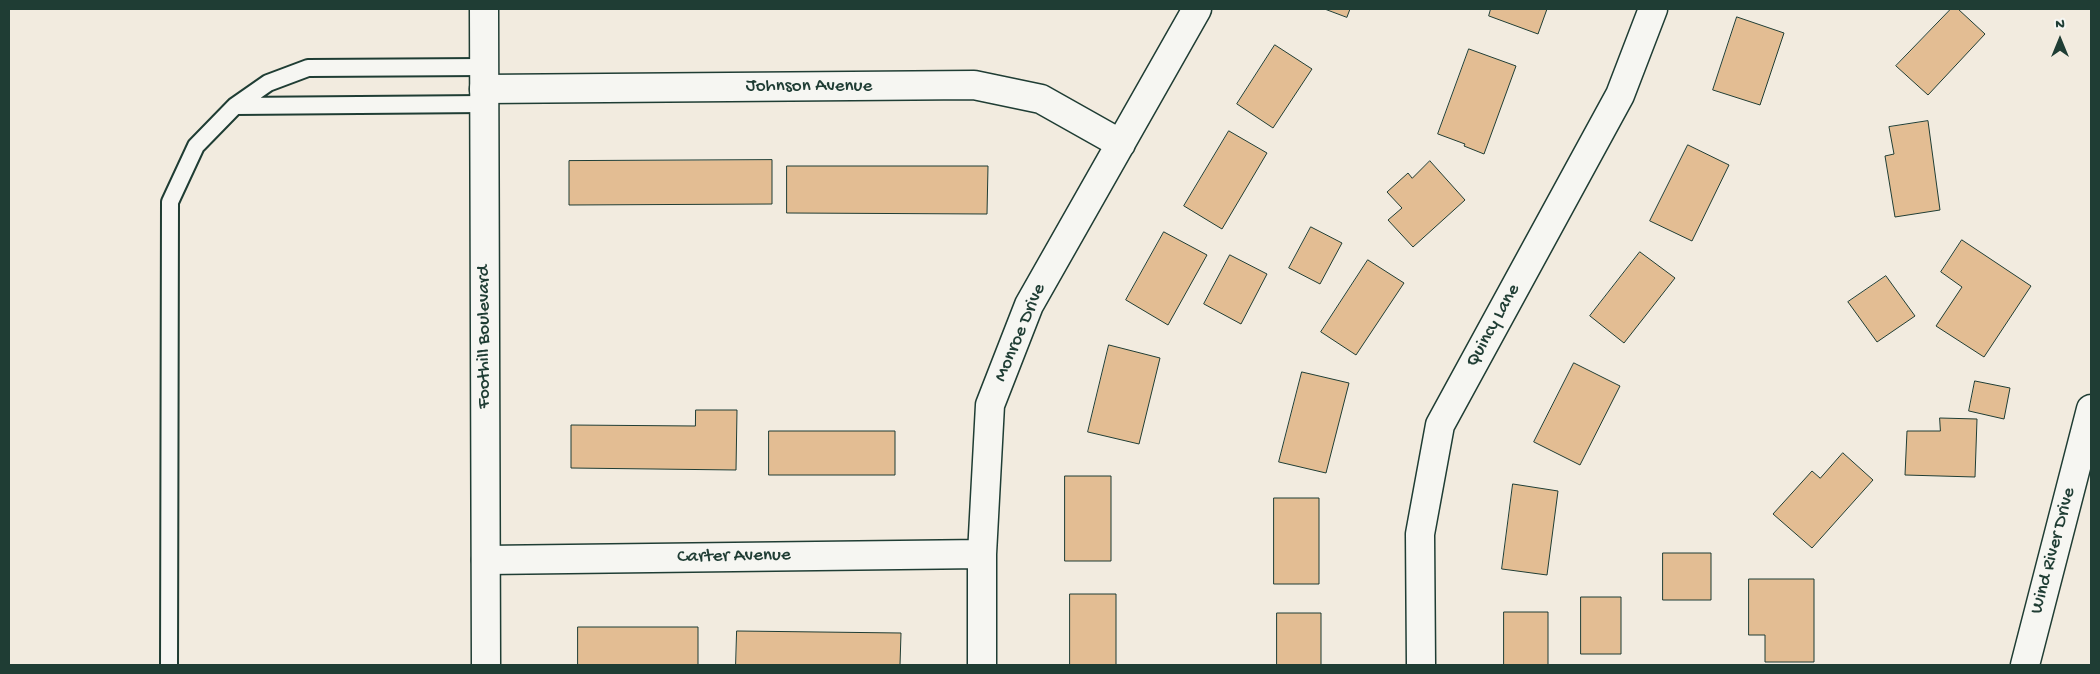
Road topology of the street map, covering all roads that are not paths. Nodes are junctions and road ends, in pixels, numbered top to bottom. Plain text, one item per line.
1 (484, 9) edge
2 (1197, 9) edge
3 (1653, 9) edge
4 (484, 87) junction
5 (235, 106) junction
6 (1121, 144) junction
7 (2091, 408) edge
8 (982, 554) junction
9 (486, 560) junction
10 (169, 665) edge
11 (486, 665) edge
12 (982, 665) edge
13 (1421, 665) edge
14 (2025, 665) edge

1 - 4 street, Foothill Boulevard
2 - 6 street, Monroe Drive
3 - 13 street, Quincy Lane
4 - 5 lane
4 - 5 lane
4 - 6 street, Johnson Avenue
4 - 9 street, Foothill Boulevard
5 - 10 lane
6 - 8 street, Monroe Drive
7 - 14 street, Wind River Drive
8 - 9 street, Carter Avenue
8 - 12 street, Monroe Drive
9 - 11 street, Foothill Boulevard

